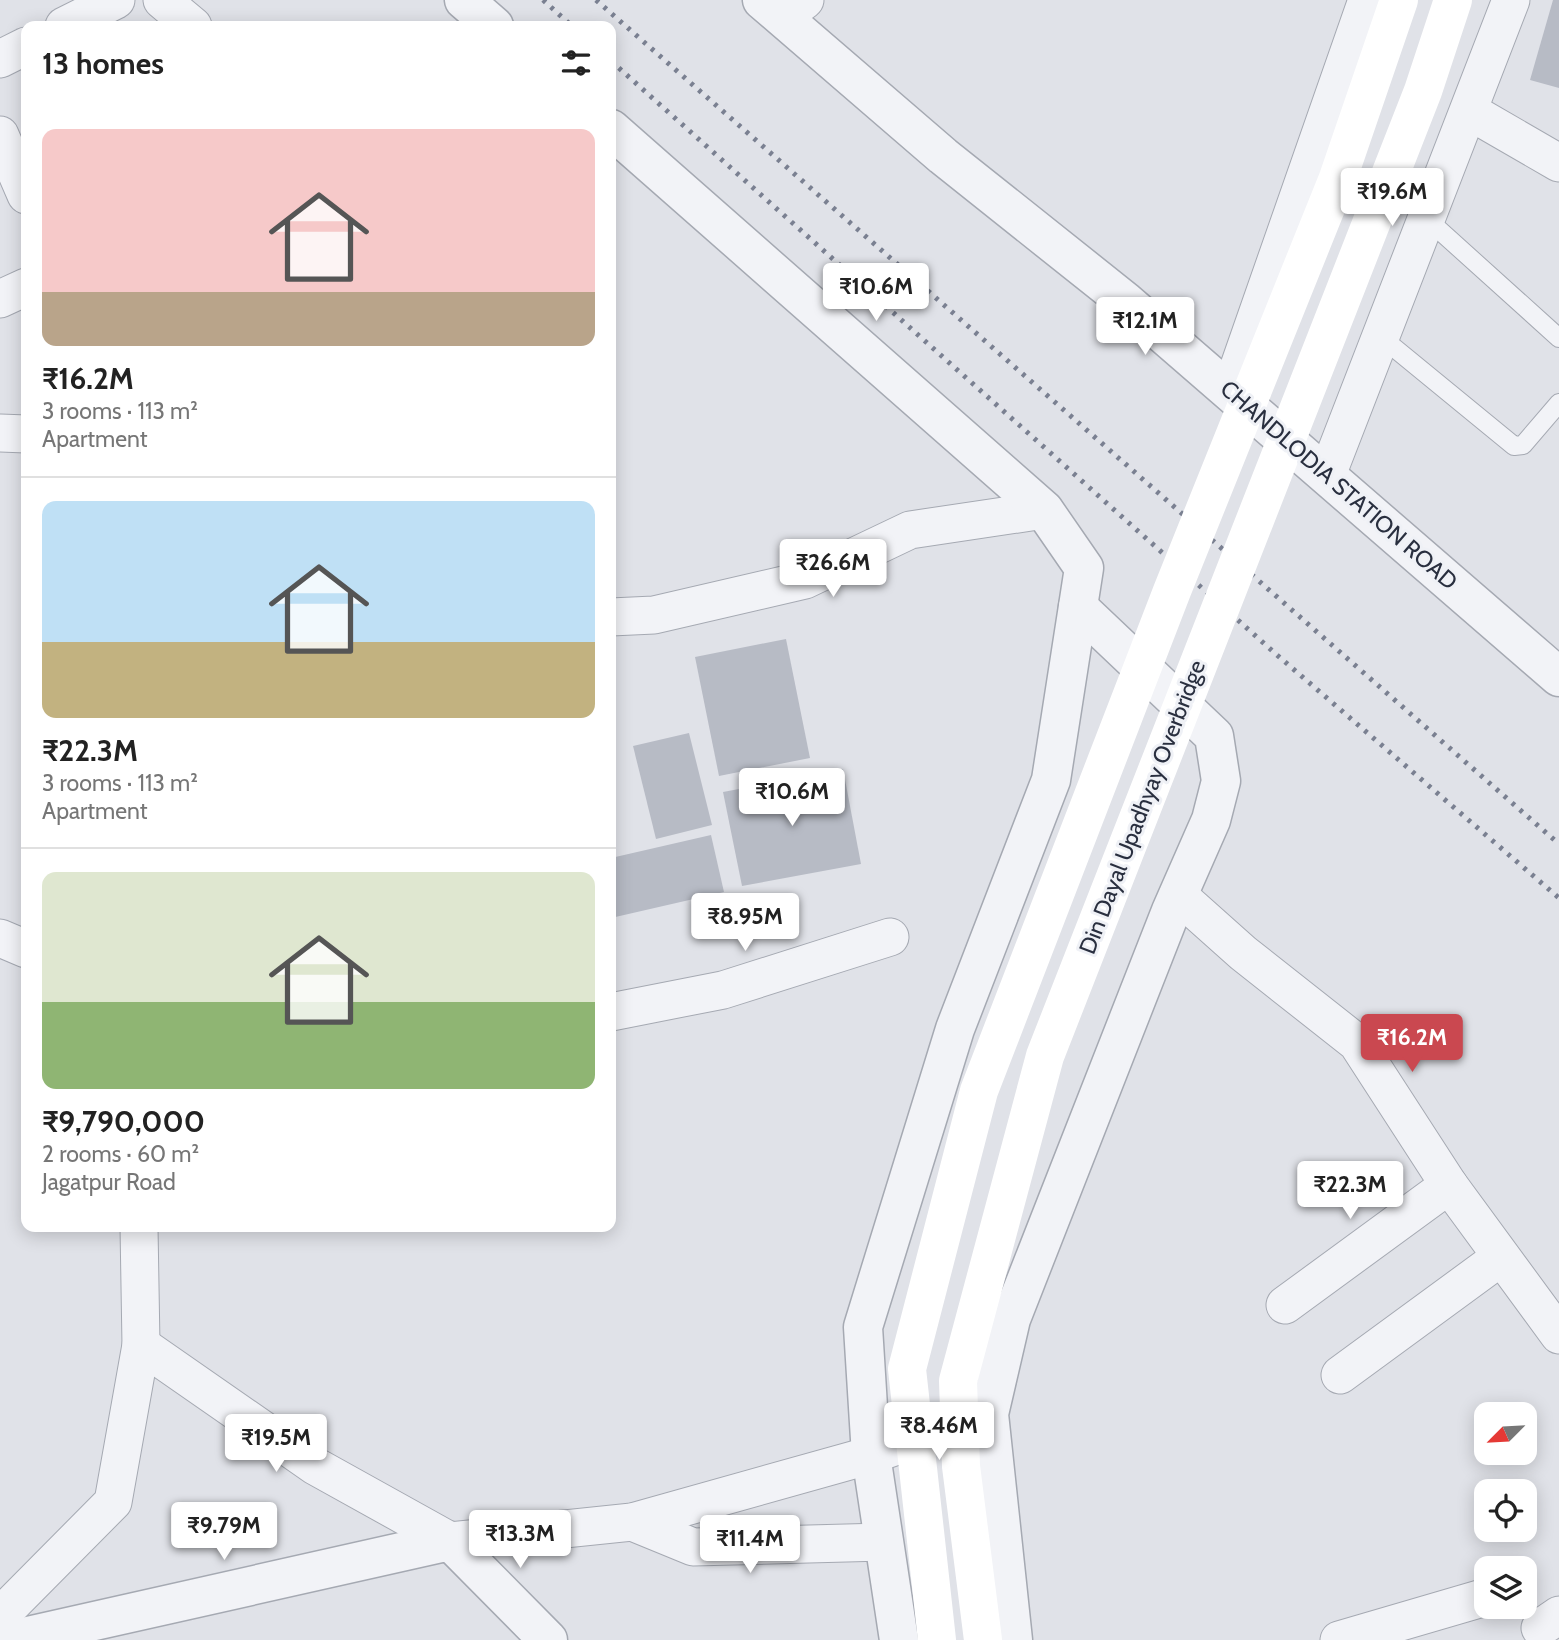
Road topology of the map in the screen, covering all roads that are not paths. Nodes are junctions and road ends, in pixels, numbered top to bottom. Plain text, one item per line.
1 (116, 0) edge
2 (162, 0) edge
3 (464, 0) edge
4 (1367, 0) edge
5 (1399, 0) edge
6 (1453, 0) edge
7 (1511, 0) edge
8 (783, 6) edge
9 (74, 21) edge
10 (186, 21) edge
11 (488, 21) edge
12 (21, 48) edge
13 (0, 59) edge
14 (1469, 111) junction
15 (616, 133) edge
16 (0, 135) edge
17 (1559, 163) edge
18 (19, 195) edge
19 (1427, 219) junction
20 (21, 289) edge
21 (0, 299) edge
22 (1381, 337) junction
23 (1559, 338) edge
24 (1230, 392) junction
25 (1559, 403) edge
26 (0, 433) edge
27 (21, 434) edge
28 (1327, 475) junction
29 (1044, 510) junction
30 (1078, 607) junction
31 (616, 617) edge
32 (1559, 677) edge
33 (1178, 895) junction
34 (890, 937) dead end
35 (0, 938) edge
36 (21, 947) edge
37 (616, 1011) edge
38 (1449, 1185) junction
39 (139, 1232) edge
40 (1501, 1258) junction
41 (1285, 1305) dead end
42 (1559, 1335) edge
43 (141, 1345) junction
44 (1340, 1375) dead end
45 (989, 1414) junction
46 (871, 1455) junction
47 (632, 1522) junction
48 (450, 1541) junction
49 (884, 1542) junction
50 (1474, 1601) edge
51 (0, 1616) edge
52 (10, 1640) edge
53 (548, 1640) edge
54 (899, 1640) edge
55 (937, 1640) edge
56 (982, 1640) edge
57 (1013, 1640) edge
58 (1339, 1640) edge

1 - 9 street
2 - 10 street
3 - 11 street
4 - 24 street
5 - 55 main road, bridge
6 - 56 main road, Din Dayal Upadhyay Overbridge, bridge
7 - 14 street
8 - 24 street, CHANDLODIA STATION ROAD
12 - 13 street
14 - 17 street
14 - 19 street
15 - 29 street
16 - 18 street
19 - 22 street
19 - 23 lane
20 - 21 street
22 - 25 lane
22 - 28 street
24 - 28 street, CHANDLODIA STATION ROAD
26 - 27 street
28 - 32 street, CHANDLODIA STATION ROAD
29 - 30 street
29 - 31 street
30 - 33 street
30 - 46 street
33 - 38 street
33 - 45 street
34 - 37 street
35 - 36 street
38 - 40 street
38 - 41 street
39 - 43 street
40 - 42 street
40 - 44 street
43 - 48 street
43 - 51 street
45 - 46 street
45 - 57 street
46 - 47 street
46 - 49 street
47 - 48 street
47 - 49 street
48 - 52 street
48 - 53 street
49 - 54 street
50 - 58 street

